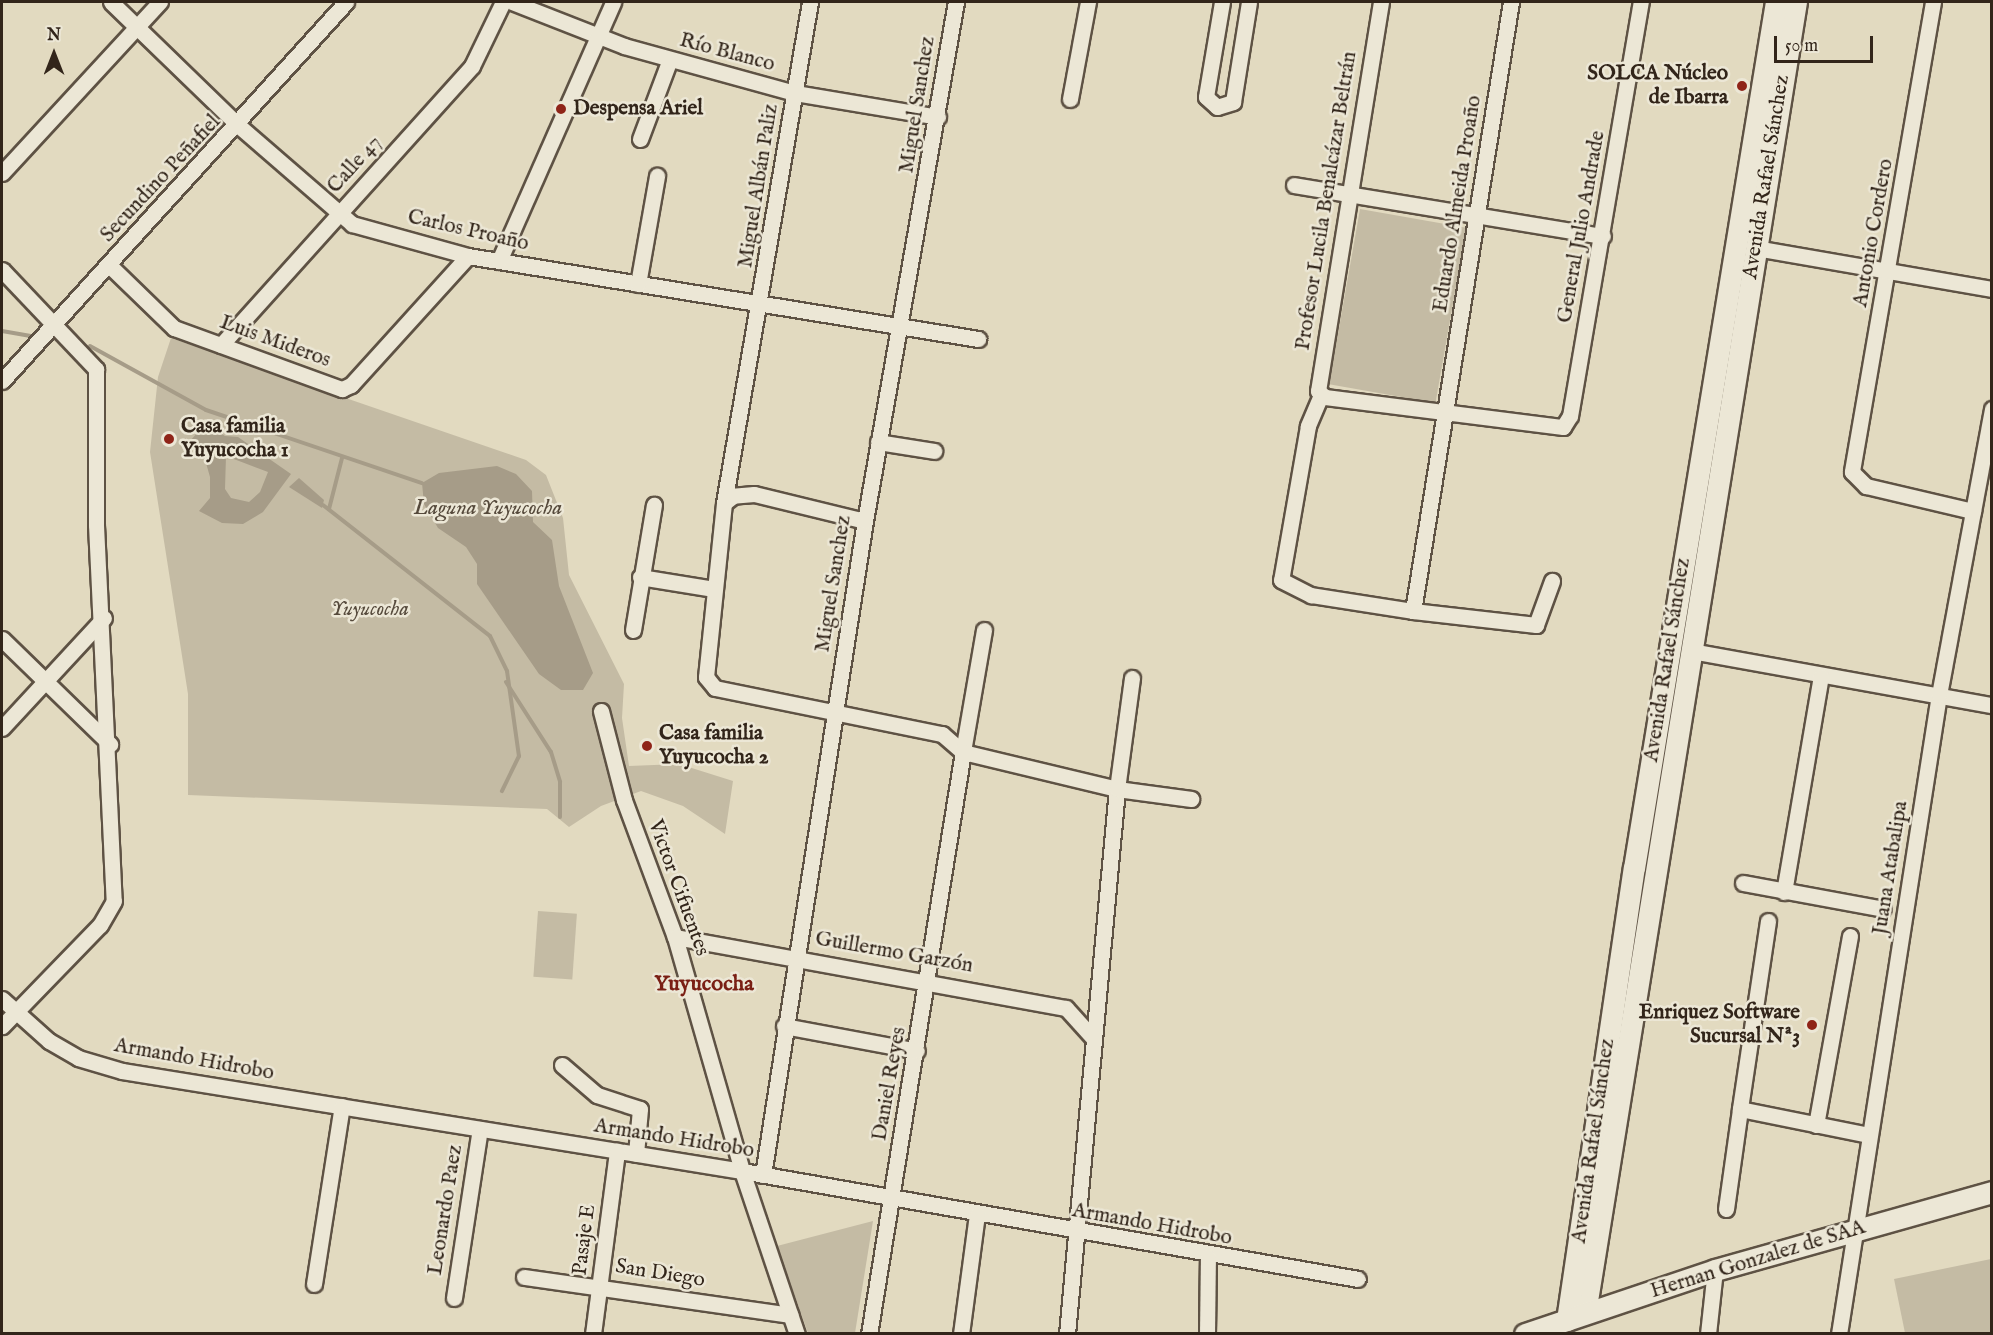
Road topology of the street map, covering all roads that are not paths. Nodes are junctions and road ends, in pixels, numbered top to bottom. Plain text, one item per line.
1 (111, 2) edge
2 (160, 2) edge
3 (503, 2) edge
4 (512, 2) edge
5 (613, 2) edge
6 (810, 2) edge
7 (956, 2) edge
8 (1088, 2) edge
9 (1222, 2) edge
10 (1249, 2) edge
11 (1381, 2) edge
12 (1511, 2) edge
13 (1641, 2) edge
14 (1776, 2) edge
15 (1796, 2) edge
16 (1933, 2) edge
17 (343, 3) edge
18 (137, 26) junction
19 (597, 37) junction
20 (670, 59) junction
21 (795, 93) junction
22 (1070, 99) dead end
23 (938, 117) junction
24 (239, 126) junction
25 (640, 139) dead end
26 (1747, 171) junction
27 (2, 174) edge
28 (657, 176) dead end
29 (1768, 176) junction
30 (1294, 185) dead end
31 (1350, 197) junction
32 (339, 213) junction
33 (1480, 214) junction
34 (1603, 236) junction
35 (1755, 248) junction
36 (468, 256) junction
37 (499, 261) junction
38 (109, 265) junction
39 (2, 270) edge
40 (1890, 272) junction
41 (638, 284) junction
42 (1992, 289) edge
43 (761, 306) junction
44 (56, 324) junction
45 (900, 330) junction
46 (978, 339) dead end
47 (221, 345) junction
48 (2, 381) edge
49 (1326, 396) junction
50 (1992, 409) edge
51 (1444, 413) junction
52 (878, 442) junction
53 (934, 451) dead end
54 (724, 503) junction
55 (654, 505) dead end
56 (1973, 511) junction
57 (865, 521) junction
58 (640, 577) junction
59 (1552, 580) dead end
60 (714, 589) junction
61 (1413, 611) junction
62 (104, 618) junction
63 (633, 630) dead end
64 (984, 630) dead end
65 (2, 639) edge
66 (1690, 651) junction
67 (1821, 676) junction
68 (1132, 678) dead end
69 (46, 680) junction
70 (1939, 695) junction
71 (1992, 705) edge
72 (836, 710) junction
73 (601, 711) dead end
74 (2, 728) edge
75 (110, 744) junction
76 (963, 752) junction
77 (1116, 789) junction
78 (1191, 799) dead end
79 (1743, 883) dead end
80 (1784, 892) junction
81 (1883, 909) dead end
82 (1768, 921) dead end
83 (1850, 936) dead end
84 (675, 937) junction
85 (793, 956) junction
86 (929, 980) junction
87 (2, 999) edge
88 (14, 1012) junction
89 (2, 1026) edge
90 (784, 1026) junction
91 (1092, 1037) junction
92 (917, 1050) junction
93 (562, 1065) dead end
94 (342, 1106) junction
95 (1740, 1109) junction
96 (1816, 1125) junction
97 (480, 1129) junction
98 (1869, 1135) junction
99 (617, 1151) junction
100 (636, 1154) junction
101 (742, 1171) junction
102 (763, 1175) junction
103 (1992, 1192) edge
104 (892, 1199) junction
105 (1726, 1209) dead end
106 (977, 1214) junction
107 (1855, 1231) junction
108 (1078, 1232) junction
109 (1208, 1257) junction
110 (1715, 1270) junction
111 (524, 1277) dead end
112 (1358, 1280) dead end
113 (314, 1284) dead end
114 (601, 1286) junction
115 (454, 1298) dead end
116 (790, 1315) junction
117 (1576, 1317) junction
118 (593, 1334) edge
119 (797, 1334) edge
120 (869, 1334) edge
121 (961, 1334) edge
122 (1067, 1334) edge
123 (1208, 1334) edge
124 (1525, 1334) edge
125 (1708, 1334) edge
126 (1839, 1334) edge

1 - 18 street, Carlos Proaño
2 - 18 street
3 - 32 street, Calle 47
4 - 19 street, Río Blanco
5 - 19 street
6 - 21 street, Miguel Albán Paliz
7 - 23 street, Miguel Sanchez
8 - 22 street
9 - 10 street
11 - 31 street, Profesor Lucila Benalcázar Beltrán
12 - 33 street, Eduardo Almeida Proaño
13 - 34 street, General Julio Andrade
14 - 26 street, Avenida Rafael Sánchez
15 - 29 street, Avenida Rafael Sánchez
16 - 40 street, Antonio Cordero
17 - 24 street, Secundino Peñafiel
18 - 24 street, Carlos Proaño
18 - 27 street
19 - 20 street, Río Blanco
19 - 37 street
20 - 21 street, Río Blanco
20 - 25 street
21 - 23 street, Río Blanco
21 - 43 street, Miguel Albán Paliz
23 - 45 street, Miguel Sanchez
24 - 32 street, Carlos Proaño
24 - 38 street, Secundino Peñafiel
26 - 29 street
26 - 117 street, Avenida Rafael Sánchez
28 - 41 street
29 - 35 street, Avenida Rafael Sánchez
30 - 31 street
31 - 33 street
31 - 49 street, Profesor Lucila Benalcázar Beltrán
32 - 36 street, Carlos Proaño
32 - 47 street, Calle 47
33 - 34 street
33 - 51 street, Eduardo Almeida Proaño
34 - 51 street, General Julio Andrade
35 - 40 street
35 - 66 street, Avenida Rafael Sánchez
36 - 37 street, Carlos Proaño
36 - 47 street, Luis Mideros
37 - 41 street, Carlos Proaño
38 - 44 street, Secundino Peñafiel
38 - 47 street, Luis Mideros
39 - 44 street
40 - 42 street
40 - 56 street, Antonio Cordero
41 - 43 street, Carlos Proaño
43 - 45 street, Carlos Proaño
43 - 54 street, Miguel Albán Paliz
44 - 48 street, Secundino Peñafiel
44 - 62 street
45 - 46 street, Carlos Proaño
45 - 52 street, Miguel Sanchez
49 - 51 street
49 - 61 street
50 - 56 street, Juana Atabalipa
51 - 61 street, Eduardo Almeida Proaño
52 - 53 street
52 - 57 street, Miguel Sanchez
54 - 57 street
54 - 60 street, Miguel Albán Paliz
55 - 58 street
56 - 70 street, Juana Atabalipa
57 - 72 street, Miguel Sanchez
58 - 60 street
58 - 63 street
59 - 61 street
60 - 72 street, Miguel Albán Paliz
62 - 69 street
62 - 75 street
64 - 76 street, Daniel Reyes
65 - 69 street
66 - 67 street
66 - 117 street, Avenida Rafael Sánchez
67 - 70 street
67 - 80 street
68 - 77 street
69 - 74 street
69 - 75 street
70 - 71 street
70 - 98 street, Juana Atabalipa
72 - 76 street
72 - 85 street, Miguel Sanchez
73 - 84 street, Victor Cifuentes
75 - 88 street
76 - 77 street
76 - 86 street, Daniel Reyes
77 - 78 street
77 - 91 street
79 - 80 street
80 - 81 street
82 - 95 street
83 - 96 street
84 - 85 street, Guillermo Garzón
84 - 101 street, Victor Cifuentes
85 - 86 street, Guillermo Garzón
85 - 90 street, Miguel Sanchez
86 - 91 street, Guillermo Garzón
86 - 92 street, Daniel Reyes
87 - 88 street, Armando Hidrobo
88 - 89 street
88 - 94 street, Armando Hidrobo
90 - 92 street
90 - 102 street, Miguel Sanchez
91 - 108 street
92 - 104 street, Daniel Reyes
93 - 100 street
94 - 97 street, Armando Hidrobo
94 - 113 street
95 - 96 street
95 - 105 street
96 - 98 street
97 - 99 street, Armando Hidrobo
97 - 115 street, Leonardo Paez
98 - 107 street, Juana Atabalipa
99 - 100 street, Armando Hidrobo
99 - 114 street, Pasaje E
100 - 101 street, Armando Hidrobo
101 - 102 street, Armando Hidrobo
101 - 116 street, Victor Cifuentes
102 - 104 street, Armando Hidrobo
103 - 107 street, Hernan Gonzalez de SAA
104 - 106 street, Armando Hidrobo
104 - 120 street, Daniel Reyes
106 - 108 street, Armando Hidrobo
106 - 121 street
107 - 110 street, Hernan Gonzalez de SAA
107 - 126 street, Juana Atabalipa
108 - 109 street, Armando Hidrobo
108 - 122 street
109 - 112 street, Armando Hidrobo
109 - 123 street
110 - 117 street, Hernan Gonzalez de SAA
110 - 125 street
111 - 114 street, San Diego
114 - 116 street, San Diego
114 - 118 street, Pasaje E
116 - 119 street, Victor Cifuentes
117 - 124 street, Hernan Gonzalez de SAA

